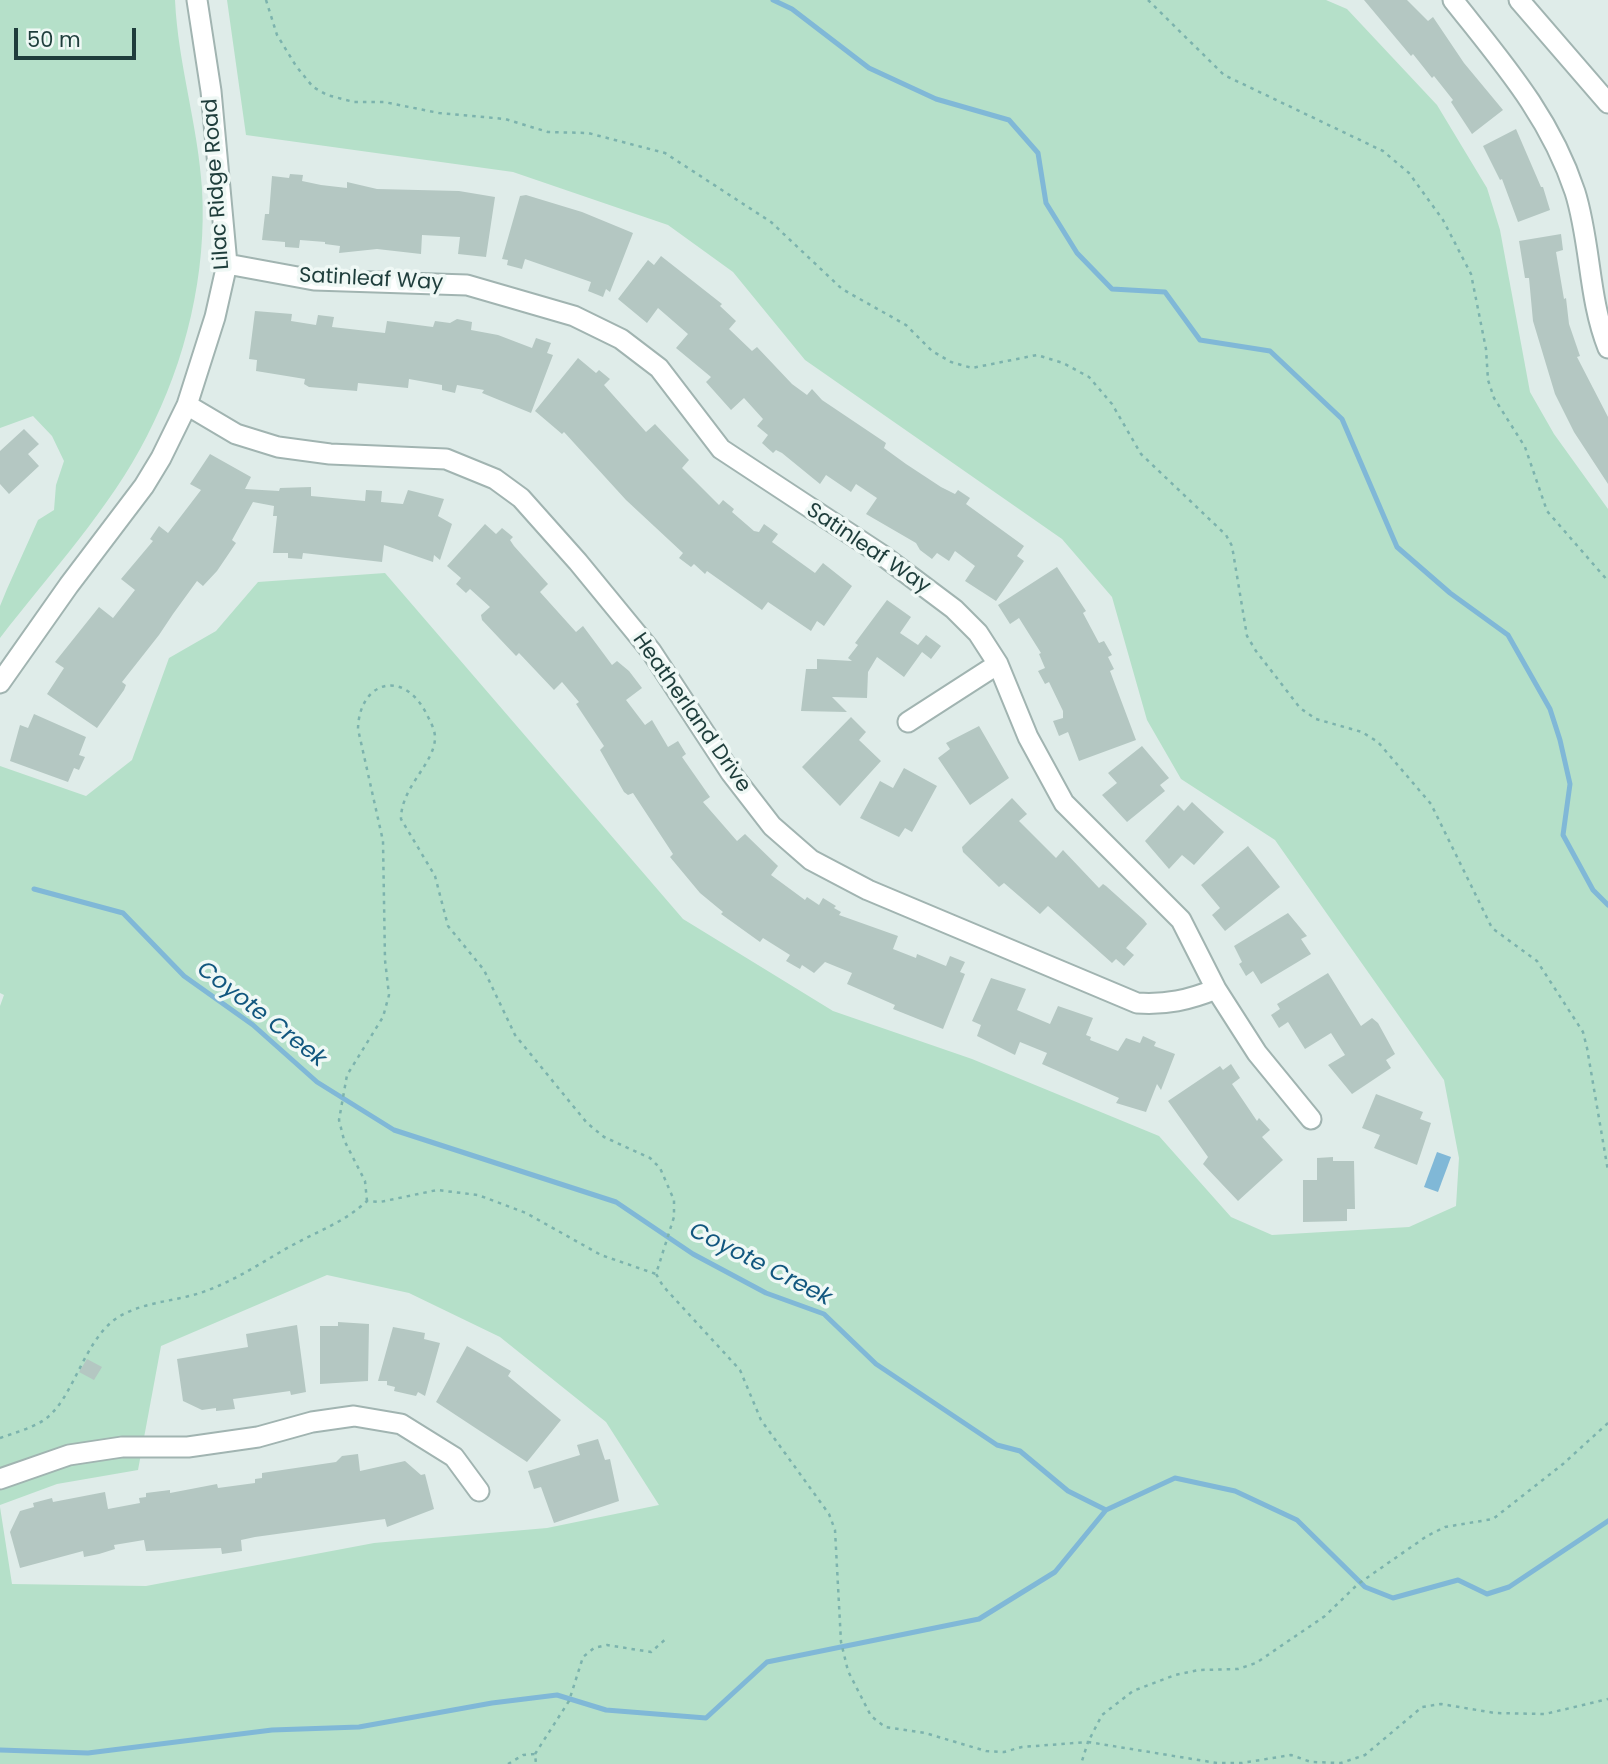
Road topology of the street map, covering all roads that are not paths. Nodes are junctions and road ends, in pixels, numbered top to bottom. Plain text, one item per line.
1 (197, 0) edge
2 (1453, 0) edge
3 (1519, 0) edge
4 (1608, 103) edge
5 (227, 264) junction
6 (1608, 348) edge
7 (187, 405) junction
8 (998, 664) junction
9 (0, 683) edge
10 (908, 722) dead end
11 (1216, 989) junction
12 (1311, 1119) dead end
13 (0, 1479) edge
14 (479, 1490) dead end

1 - 5 street, Lilac Ridge Road
2 - 6 street
3 - 4 street
5 - 7 street, Lilac Ridge Road
5 - 8 street, Satinleaf Way
7 - 9 street, Lilac Ridge Road
7 - 11 street, Heatherland Drive
8 - 10 street
8 - 11 street, Satinleaf Way
11 - 12 street, Satinleaf Way
13 - 14 street

